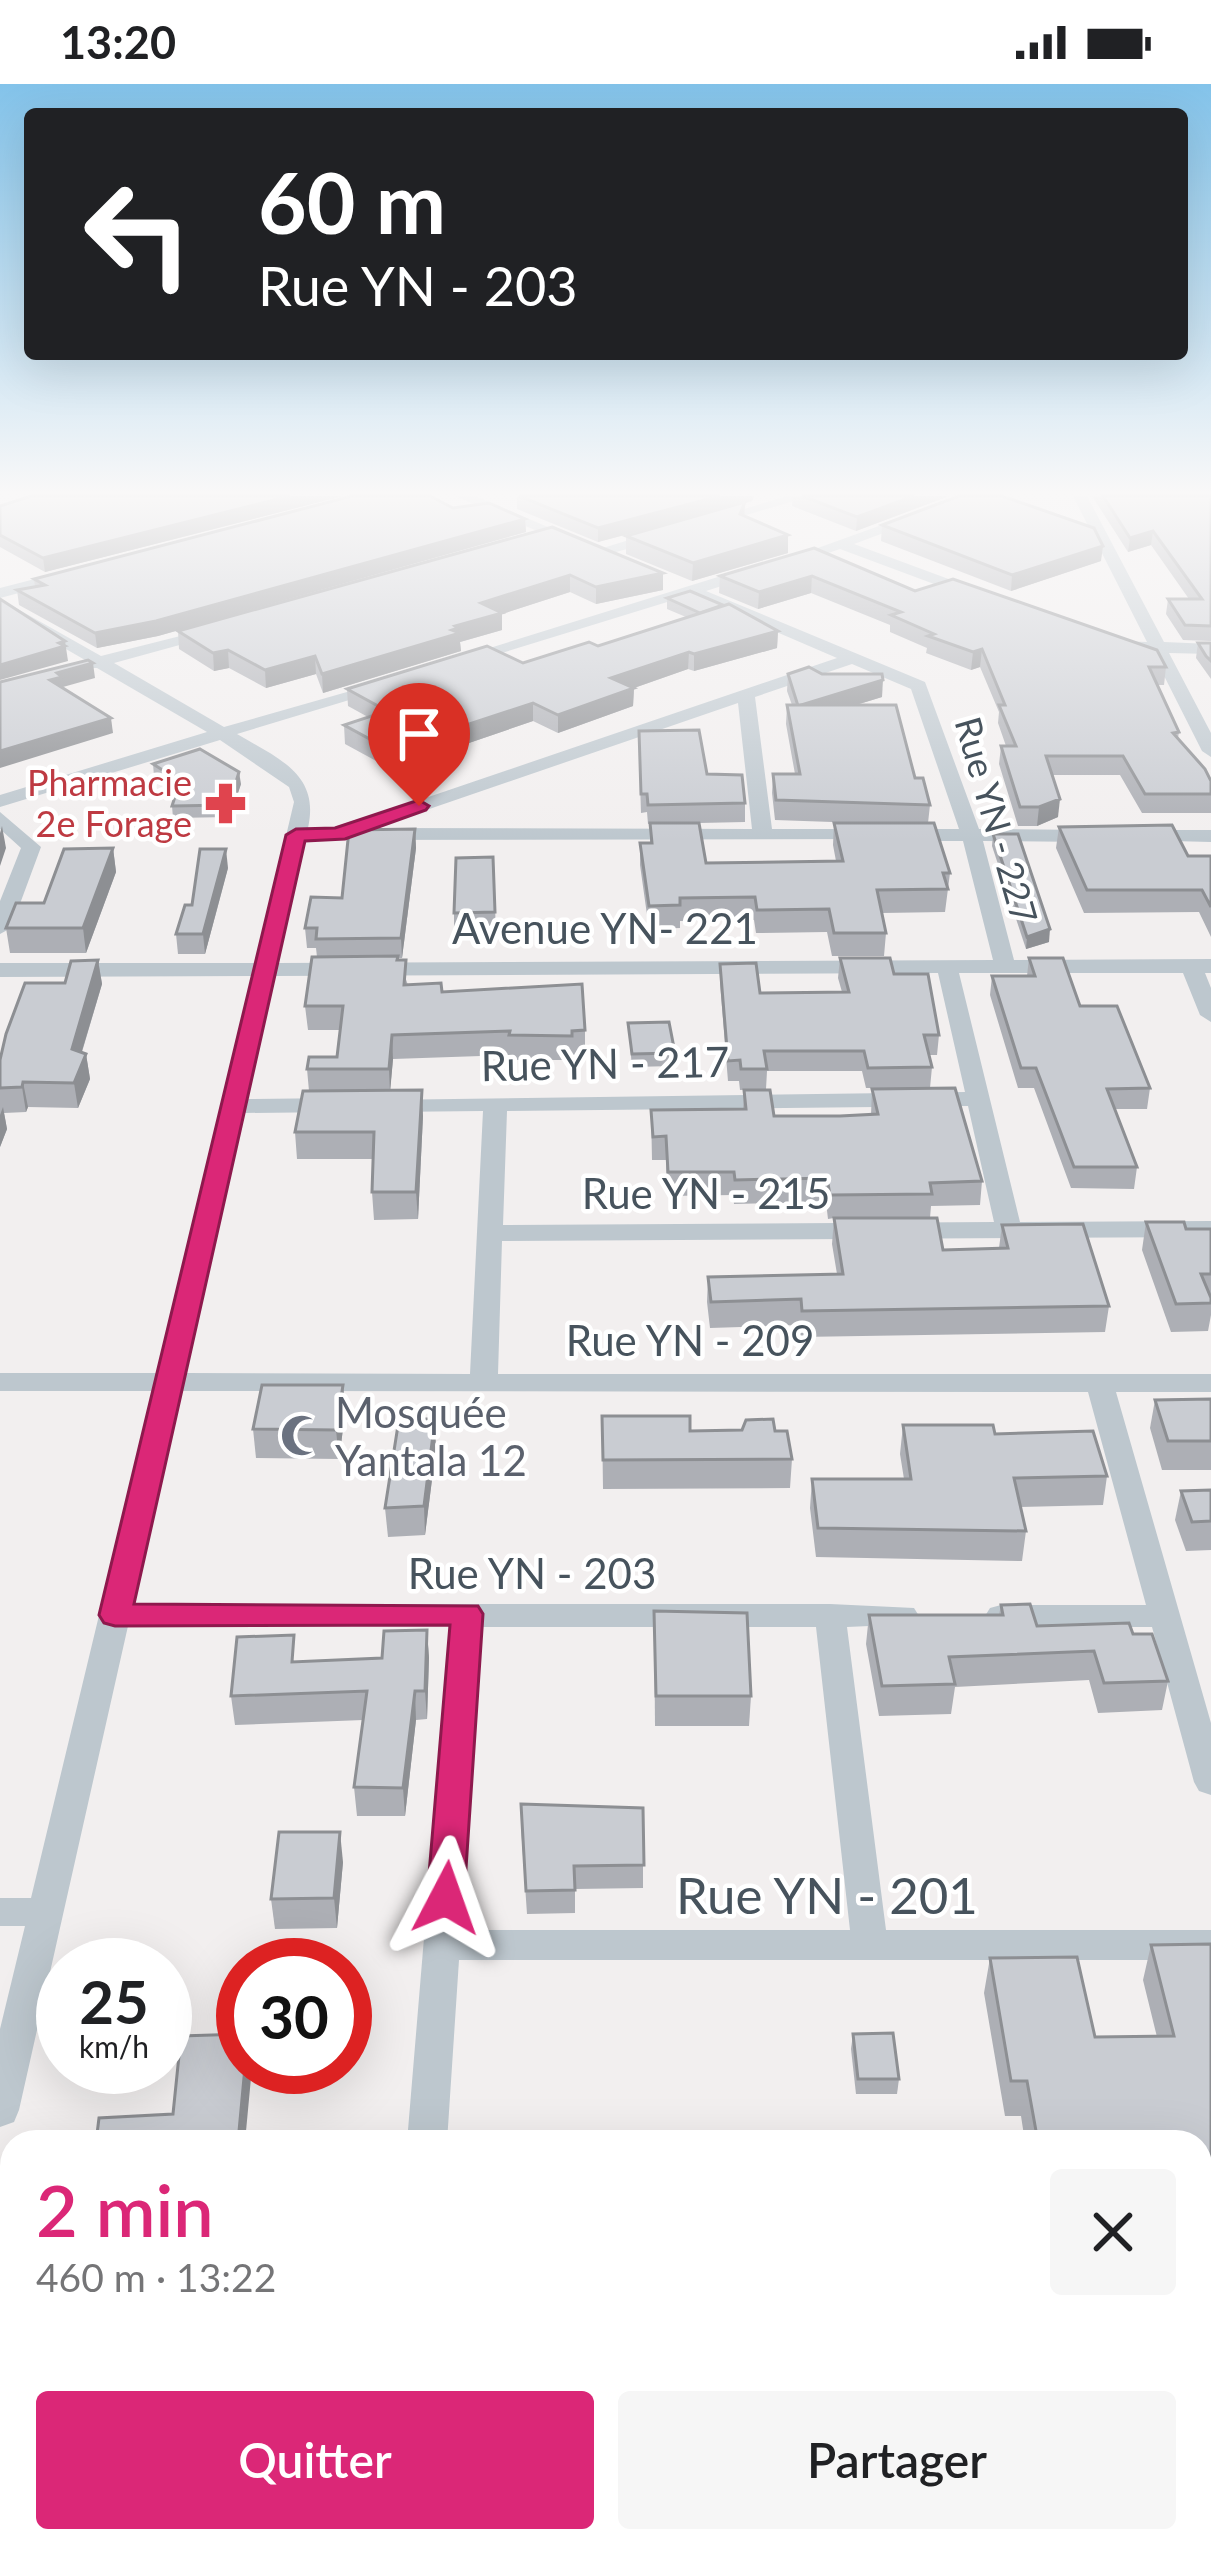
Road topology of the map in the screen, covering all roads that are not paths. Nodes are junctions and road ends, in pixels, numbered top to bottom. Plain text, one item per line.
1 (10, 611) edge
2 (621, 611) edge
3 (742, 611) edge
4 (1139, 611) edge
5 (235, 623) edge
6 (1092, 637) edge
7 (1211, 649) edge
8 (1159, 650) junction
9 (855, 657) junction
10 (88, 665) junction
11 (444, 665) edge
12 (399, 679) edge
13 (746, 692) junction
14 (220, 733) junction
15 (1211, 751) edge
16 (0, 801) edge
17 (0, 818) edge
18 (338, 834) junction
19 (296, 835) junction
20 (763, 835) junction
21 (970, 836) junction
22 (1211, 836) edge
23 (0, 928) edge
24 (1005, 966) junction
25 (1201, 966) edge
26 (947, 967) junction
27 (265, 968) junction
28 (0, 970) edge
29 (1211, 1015) edge
30 (978, 1099) junction
31 (495, 1103) junction
32 (233, 1106) junction
33 (1211, 1228) edge
34 (1009, 1230) junction
35 (490, 1233) junction
36 (0, 1382) edge
37 (169, 1382) junction
38 (484, 1382) junction
39 (1099, 1382) junction
40 (1211, 1382) edge
41 (467, 1614) junction
42 (115, 1615) junction
43 (830, 1616) junction
44 (926, 1616) edge
45 (974, 1616) edge
46 (1165, 1616) junction
47 (1211, 1782) edge
48 (0, 1912) edge
49 (46, 1912) junction
50 (442, 1945) junction
51 (870, 1945) junction
52 (1211, 1945) edge
53 (0, 2110) edge
54 (428, 2130) edge

1 - 10 street
2 - 11 street
3 - 9 street, Rue YN - 227
4 - 8 street
5 - 10 street
6 - 8 street
7 - 8 street
8 - 15 street
9 - 13 street
9 - 21 street, Rue YN - 227
10 - 14 street
12 - 14 street
13 - 18 street
13 - 20 street
14 - 16 street
14 - 19 street
17 - 23 street
18 - 19 street
18 - 20 street
19 - 27 street
20 - 21 street
21 - 22 street
21 - 24 street, Rue YN - 227
24 - 25 street, Avenue YN- 221
24 - 26 street, Avenue YN- 221
25 - 29 street
26 - 27 street, Avenue YN- 221
26 - 30 street
27 - 28 street, Avenue YN- 221
27 - 32 street
30 - 31 street, Rue YN - 217
30 - 34 street
31 - 32 street, Rue YN - 217
31 - 35 street
32 - 37 street
33 - 34 street, Rue YN - 215
34 - 35 street, Rue YN - 215
35 - 38 street
36 - 37 street, Rue YN - 209
37 - 38 street, Rue YN - 209
37 - 42 street
38 - 39 street, Rue YN - 209
39 - 40 street, Rue YN - 209
39 - 46 street
41 - 42 street, Rue YN - 203
41 - 43 street, Rue YN - 203
41 - 50 street
42 - 49 street
43 - 44 street, Rue YN - 203
43 - 51 street
45 - 46 street
46 - 47 street
48 - 49 street
49 - 53 street
50 - 51 street, Rue YN - 201
50 - 54 street
51 - 52 street, Rue YN - 201

